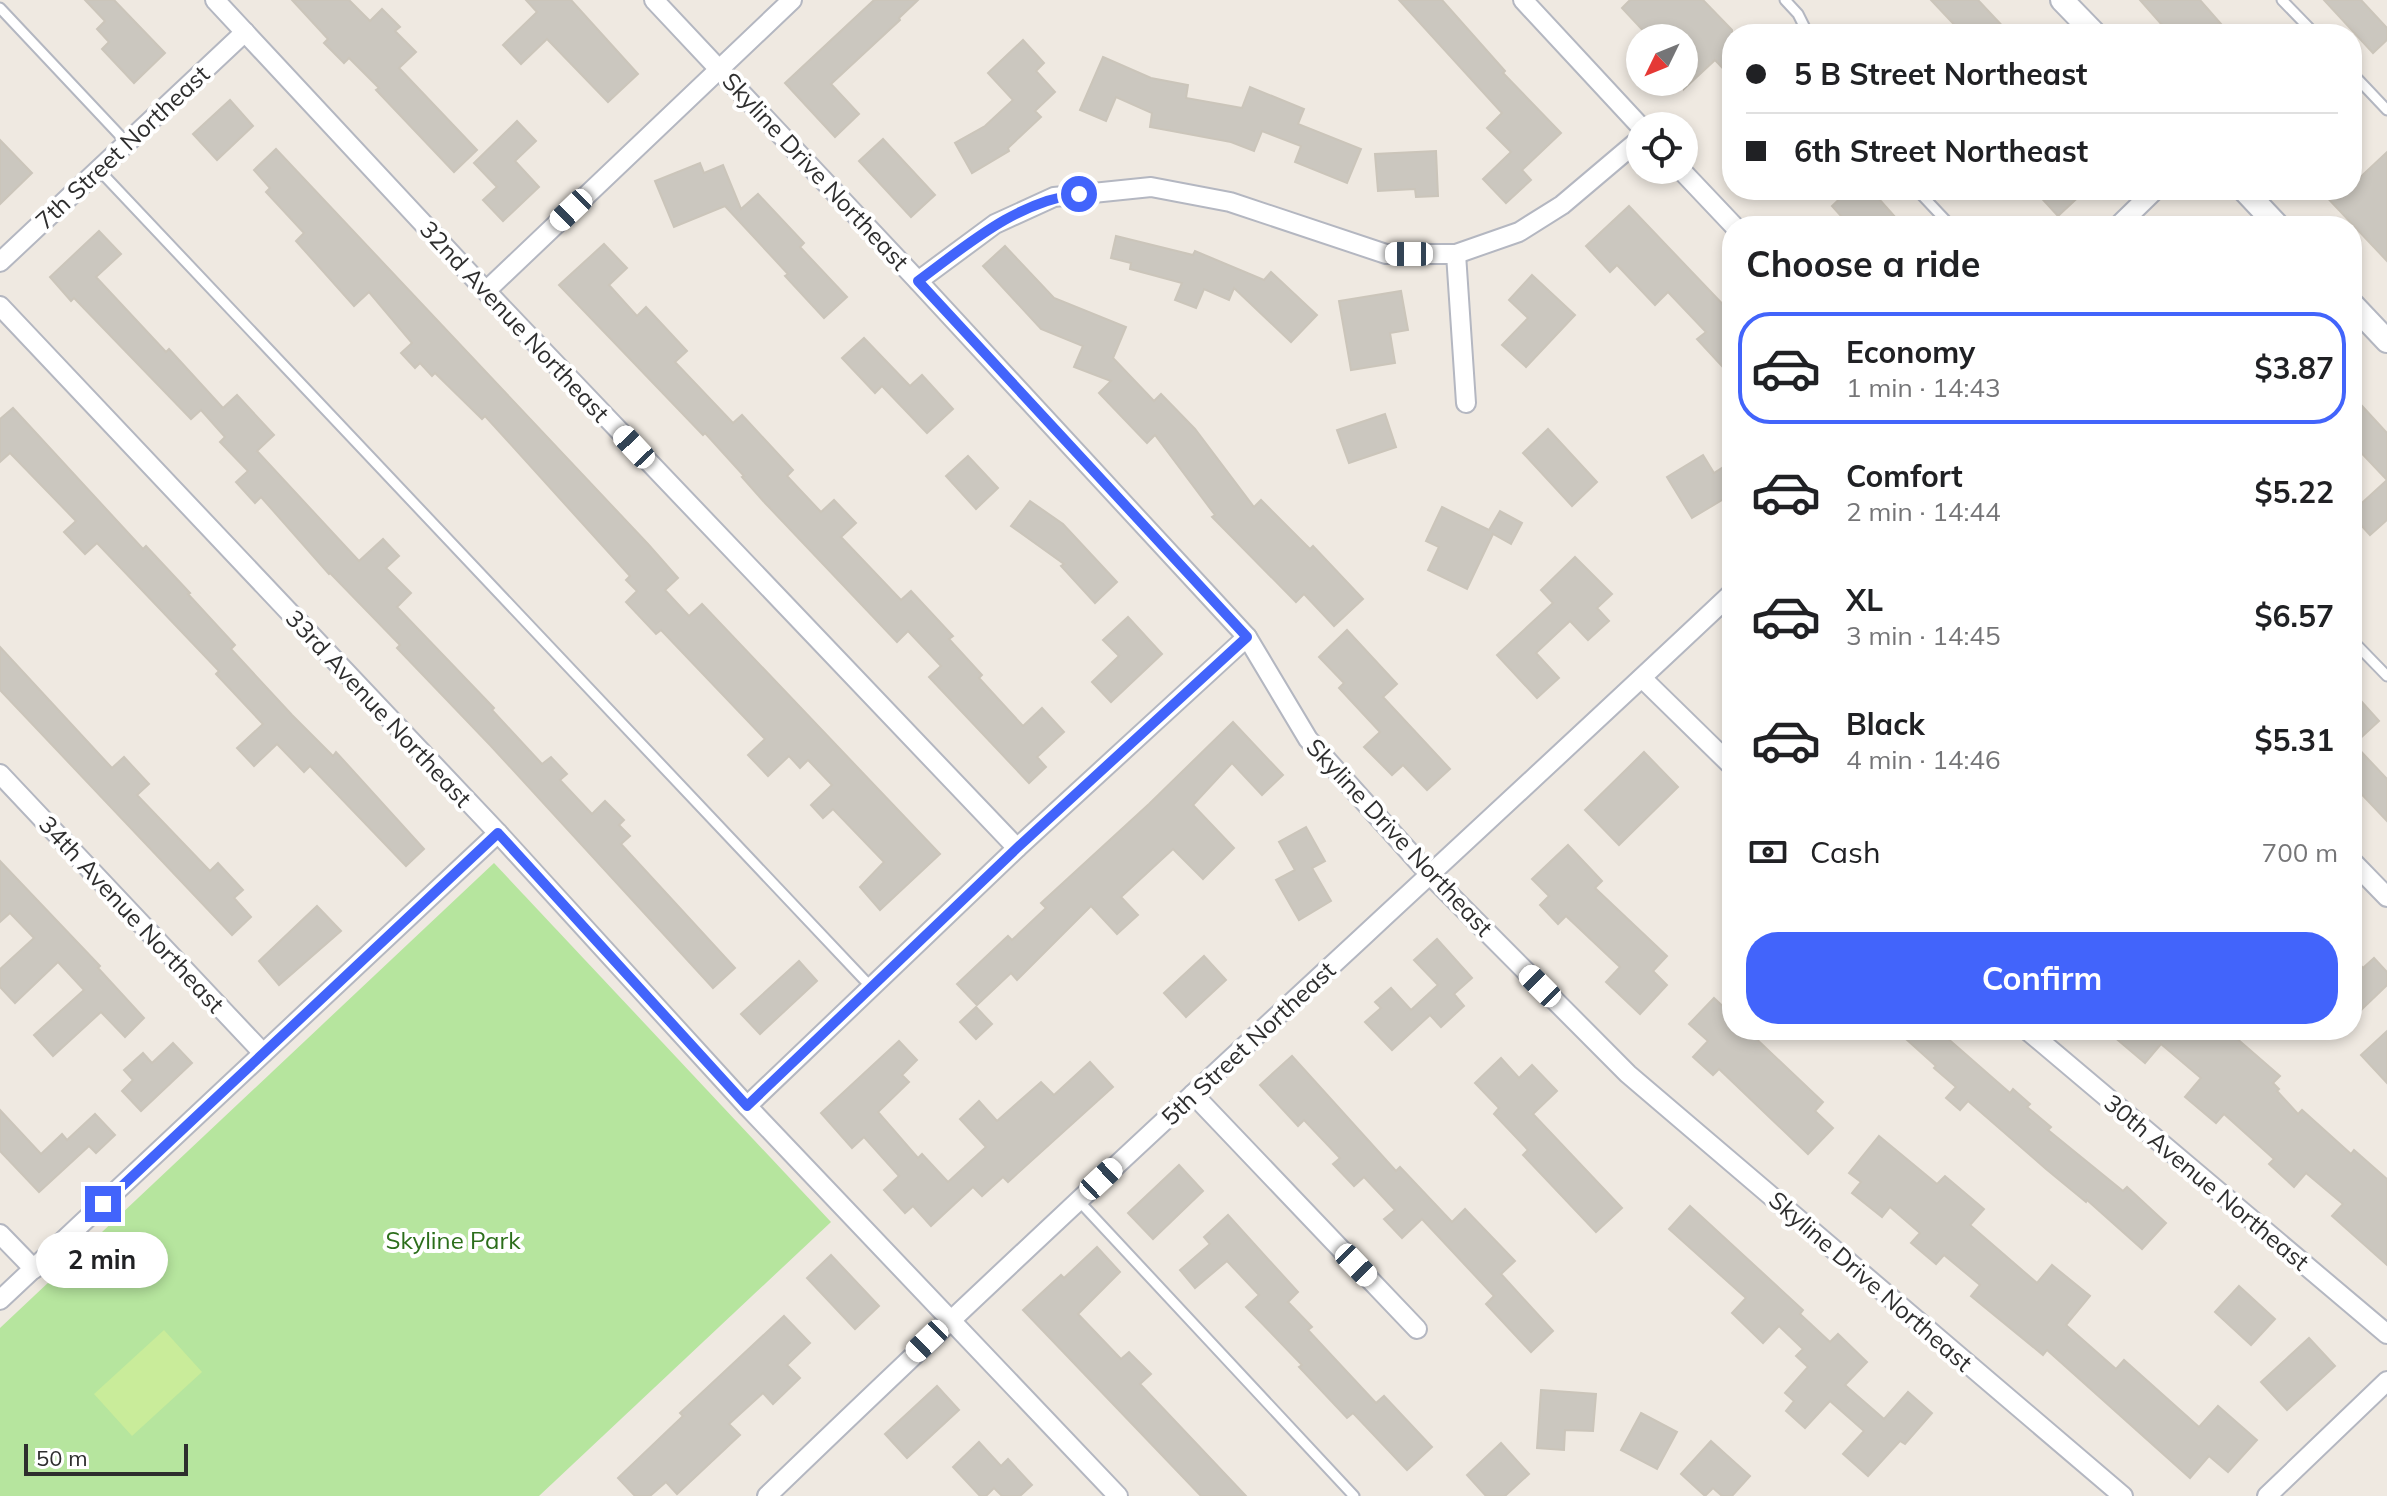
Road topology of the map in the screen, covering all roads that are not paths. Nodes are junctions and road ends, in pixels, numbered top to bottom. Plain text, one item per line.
1 (215, 0) edge
2 (654, 0) edge
3 (792, 0) edge
4 (1523, 0) edge
5 (1785, 0) edge
6 (2062, 0) edge
7 (2282, 0) edge
8 (0, 8) edge
9 (1803, 24) edge
10 (2085, 24) edge
11 (2305, 24) edge
12 (245, 32) junction
13 (720, 69) junction
14 (2362, 84) edge
15 (2387, 110) edge
16 (1627, 112) edge
17 (127, 143) junction
18 (1626, 151) edge
19 (99, 170) junction
20 (1694, 184) edge
21 (1926, 200) edge
22 (2145, 200) edge
23 (2253, 200) edge
24 (1725, 216) edge
25 (1942, 216) edge
26 (2128, 216) edge
27 (2269, 216) edge
28 (1456, 254) junction
29 (0, 262) edge
30 (918, 281) junction
31 (486, 291) junction
32 (0, 306) edge
33 (2362, 315) edge
34 (2387, 341) edge
35 (1466, 403) dead end
36 (1722, 602) edge
37 (1247, 637) junction
38 (2362, 650) edge
39 (2387, 676) edge
40 (1642, 678) junction
41 (1722, 756) edge
42 (0, 774) edge
43 (498, 833) junction
44 (1017, 848) junction
45 (2362, 871) edge
46 (1431, 876) junction
47 (2387, 897) edge
48 (871, 987) junction
49 (2039, 1040) edge
50 (263, 1053) junction
51 (1193, 1094) junction
52 (747, 1106) junction
53 (1078, 1200) junction
54 (0, 1234) edge
55 (34, 1269) junction
56 (0, 1300) edge
57 (950, 1319) junction
58 (1417, 1329) dead end
59 (2387, 1334) edge
60 (2387, 1381) edge
61 (767, 1496) edge
62 (1118, 1496) edge
63 (1354, 1496) edge
64 (2123, 1496) edge
65 (2267, 1496) edge

1 - 12 street, 32nd Avenue Northeast
2 - 13 street, Skyline Drive Northeast
3 - 13 street
4 - 16 street
5 - 9 lane
6 - 10 street
7 - 11 lane
8 - 17 lane
12 - 17 street, 7th Street Northeast
12 - 31 street, 32nd Avenue Northeast
13 - 30 street, Skyline Drive Northeast
13 - 31 street
14 - 15 lane
17 - 19 street, 7th Street Northeast
18 - 28 street
19 - 29 street, 7th Street Northeast
19 - 48 lane
20 - 24 street
21 - 25 lane
22 - 26 street
23 - 27 street
28 - 30 street
28 - 35 street
30 - 37 street, Skyline Drive Northeast
31 - 44 street, 32nd Avenue Northeast
32 - 43 street, 33rd Avenue Northeast
33 - 34 street
36 - 40 street, 5th Street Northeast
37 - 44 street
37 - 46 street, Skyline Drive Northeast
38 - 39 lane
40 - 41 street
40 - 46 street, 5th Street Northeast
42 - 50 street, 34th Avenue Northeast
43 - 50 street
43 - 52 street, 33rd Avenue Northeast
44 - 48 street
45 - 47 street
46 - 51 street, 5th Street Northeast
46 - 64 street, Skyline Drive Northeast
48 - 52 street
49 - 59 street, 30th Avenue Northeast
50 - 55 street
51 - 53 street, 5th Street Northeast
51 - 58 street
52 - 57 street, 33rd Avenue Northeast
53 - 57 street, 5th Street Northeast
53 - 63 lane
54 - 55 street
55 - 56 street
57 - 61 street, 5th Street Northeast
57 - 62 street, 33rd Avenue Northeast
60 - 65 street

